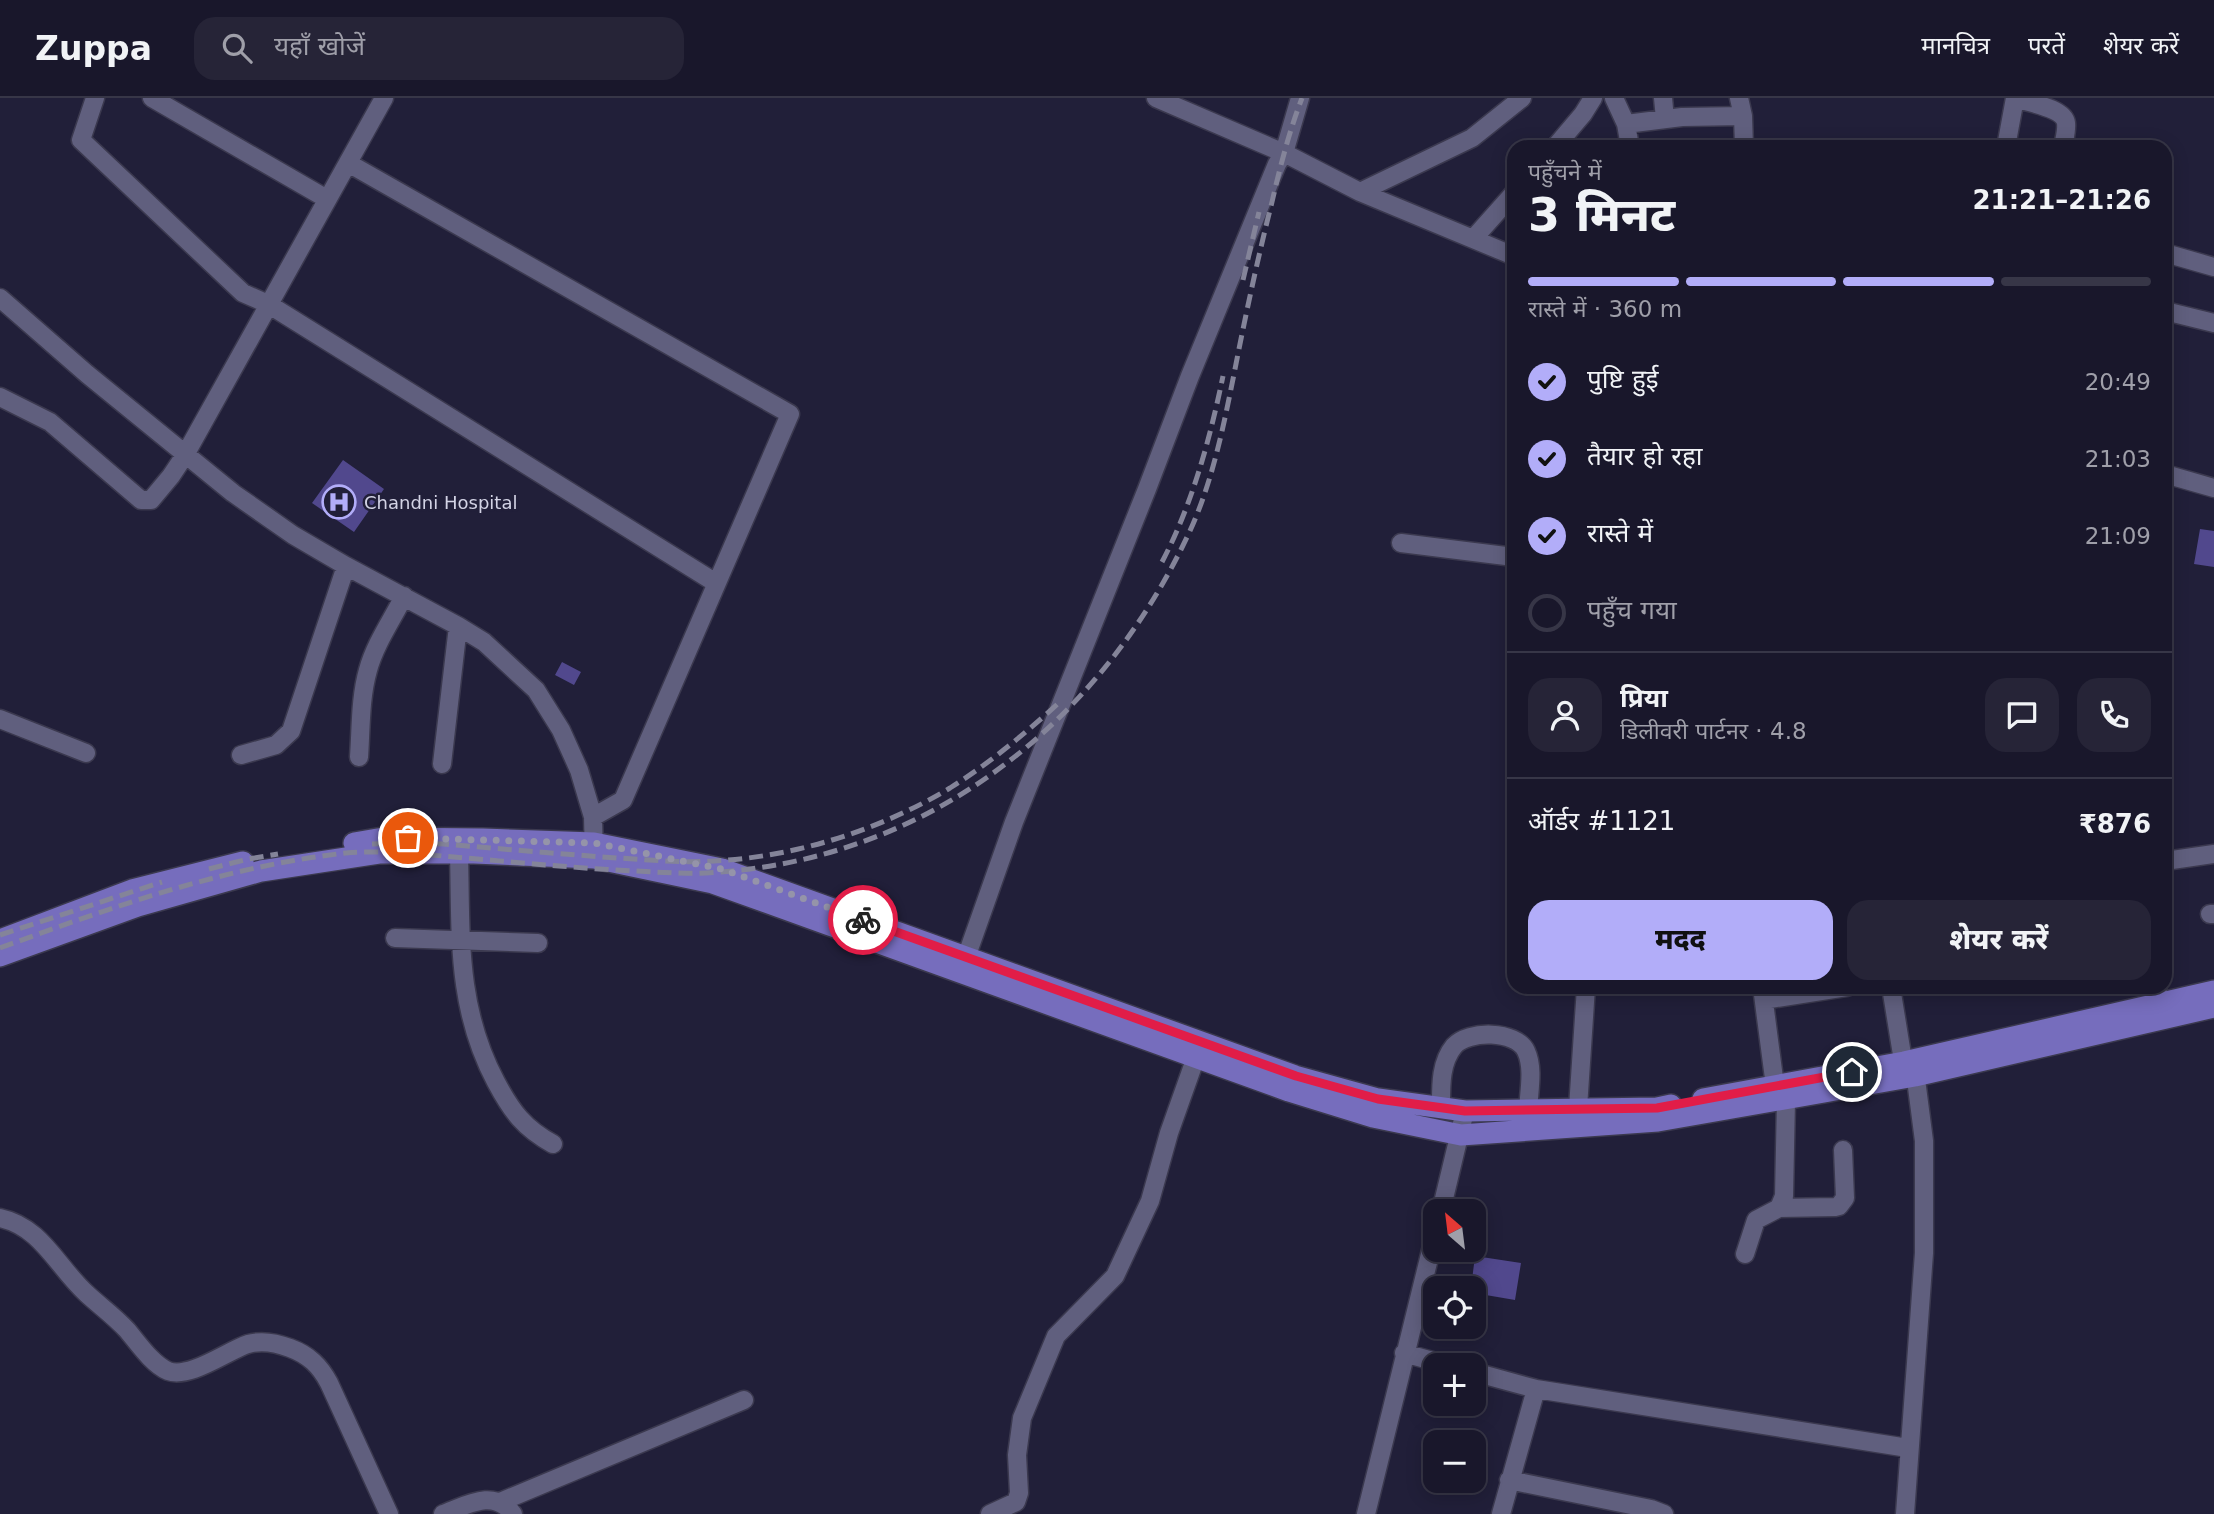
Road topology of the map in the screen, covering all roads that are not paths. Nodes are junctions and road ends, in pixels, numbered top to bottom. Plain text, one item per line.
1 (95, 98) edge
2 (152, 98) edge
3 (384, 98) edge
4 (1156, 98) edge
5 (1300, 98) edge
6 (1522, 98) edge
7 (1593, 98) edge
8 (1614, 98) edge
9 (1663, 98) edge
10 (2015, 98) edge
11 (1741, 107) edge
12 (1665, 119) junction
13 (1626, 124) junction
14 (1561, 140) edge
15 (1629, 140) edge
16 (1743, 140) edge
17 (2007, 140) edge
18 (2064, 140) edge
19 (1284, 153) junction
20 (348, 163) junction
21 (1360, 192) junction
22 (327, 200) junction
23 (1507, 201) edge
24 (1473, 239) junction
25 (1507, 253) edge
26 (2172, 255) edge
27 (2214, 267) edge
28 (0, 298) edge
29 (268, 304) junction
30 (2172, 314) edge
31 (2214, 323) edge
32 (0, 397) edge
33 (185, 455) junction
34 (2172, 476) edge
35 (2214, 488) edge
36 (1401, 543) dead end
37 (1507, 556) edge
38 (346, 566) junction
39 (716, 583) junction
40 (404, 596) junction
41 (458, 625) junction
42 (0, 719) edge
43 (86, 753) dead end
44 (241, 755) dead end
45 (359, 757) dead end
46 (442, 764) dead end
47 (593, 817) junction
48 (594, 850) junction
49 (459, 853) junction
50 (2214, 854) edge
51 (2172, 860) edge
52 (396, 938) dead end
53 (0, 940) edge
54 (459, 940) junction
55 (538, 943) dead end
56 (0, 956) edge
57 (964, 965) junction
58 (2214, 991) edge
59 (2172, 993) edge
60 (1586, 994) edge
61 (1763, 994) edge
62 (1893, 994) edge
63 (2158, 994) edge
64 (2214, 1007) edge
65 (1168, 1039) junction
66 (1196, 1057) junction
67 (1909, 1069) junction
68 (1781, 1093) junction
69 (1441, 1108) junction
70 (1528, 1110) junction
71 (1465, 1111) junction
72 (1579, 1118) junction
73 (1461, 1135) junction
74 (554, 1144) dead end
75 (1843, 1150) dead end
76 (1444, 1199) edge
77 (1779, 1208) junction
78 (0, 1218) edge
79 (1745, 1254) dead end
80 (1428, 1262) edge
81 (1404, 1353) junction
82 (1423, 1358) edge
83 (1486, 1375) edge
84 (1536, 1389) junction
85 (744, 1400) dead end
86 (1908, 1448) junction
87 (1509, 1480) junction
88 (506, 1508) edge
89 (389, 1514) edge
90 (443, 1514) edge
91 (990, 1514) edge
92 (1366, 1514) edge
93 (1501, 1514) edge
94 (1664, 1514) edge
95 (1905, 1514) edge

1 - 29 street
2 - 22 street
3 - 20 street
4 - 19 street
5 - 19 street
6 - 21 street
7 - 14 street
8 - 13 street
9 - 12 street
10 - 17 street
10 - 18 street
11 - 12 street
11 - 16 street
12 - 13 street
13 - 15 street
19 - 21 street
19 - 57 street
20 - 22 street
20 - 39 street
21 - 24 street
22 - 29 street
23 - 24 street
24 - 25 street
26 - 27 street
28 - 33 street
29 - 33 street
29 - 39 street
30 - 31 street
32 - 33 street
33 - 38 street
34 - 35 street
36 - 37 street
38 - 40 street
38 - 44 street
39 - 47 street
40 - 41 street
40 - 45 street
41 - 46 street
41 - 47 street
42 - 43 street
47 - 48 street
48 - 49 main road
48 - 53 main road
48 - 57 main road
49 - 54 street
49 - 56 main road
50 - 51 street
52 - 54 street
54 - 55 street
54 - 74 street
57 - 65 main road
58 - 59 main road
60 - 72 street
61 - 68 street
62 - 67 street
63 - 67 main road
64 - 67 main road
65 - 66 main road
65 - 69 main road
66 - 73 main road
66 - 91 street
67 - 68 main road
67 - 86 street
68 - 72 main road
68 - 77 street
69 - 70 street
69 - 71 main road
70 - 71 main road
70 - 72 main road
71 - 73 street
72 - 73 main road
73 - 76 street
75 - 77 street
77 - 79 street
78 - 89 street
80 - 81 street
81 - 82 street
81 - 92 street
83 - 84 street
84 - 86 street
84 - 87 street
85 - 88 street
86 - 95 street
87 - 93 street
87 - 94 street
88 - 90 street

